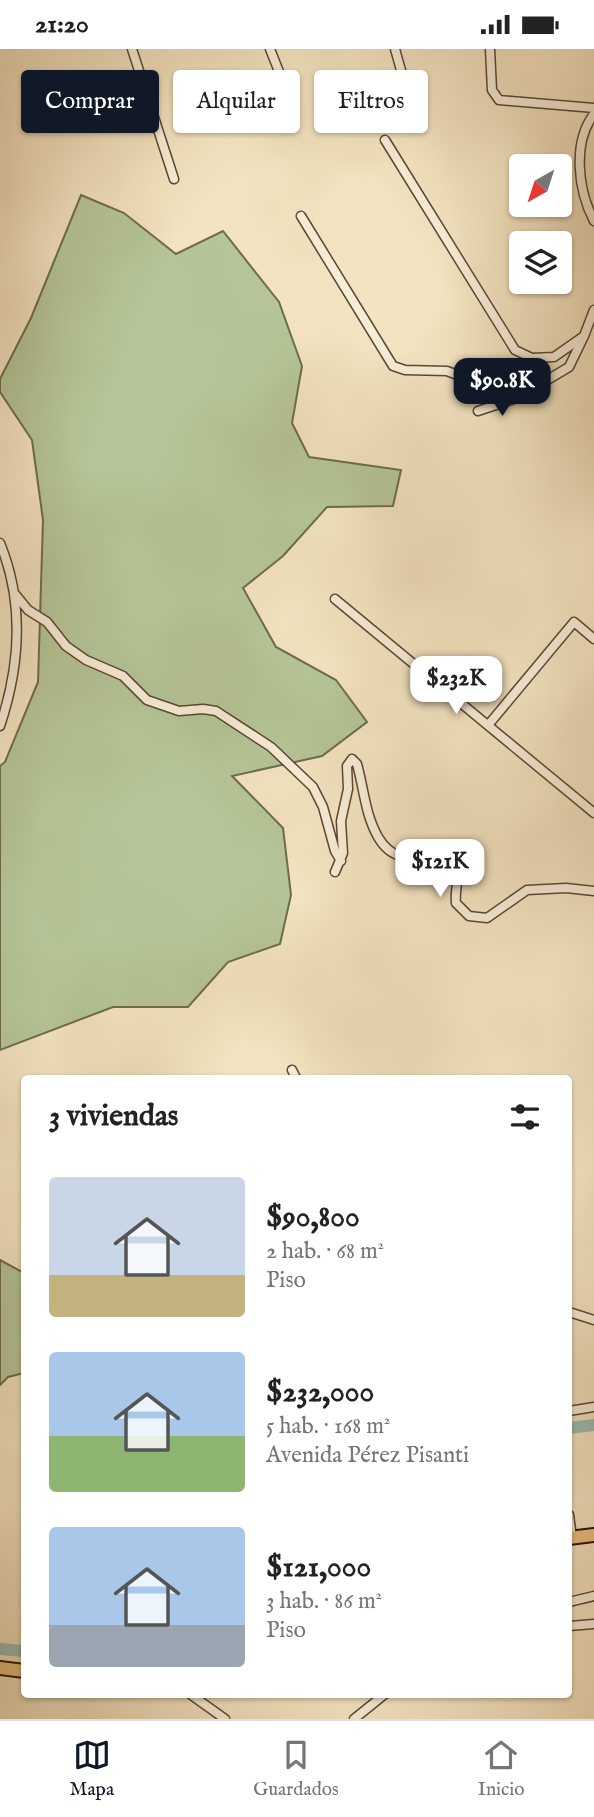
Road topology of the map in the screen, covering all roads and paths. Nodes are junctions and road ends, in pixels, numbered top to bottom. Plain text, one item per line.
1 (132, 49) edge
2 (270, 49) edge
3 (395, 49) edge
4 (490, 49) edge
5 (278, 70) edge
6 (401, 70) edge
7 (594, 108) edge
8 (594, 114) edge
9 (385, 140) dead end
10 (174, 179) dead end
11 (302, 216) dead end
12 (594, 221) edge
13 (594, 310) edge
14 (584, 336) junction
15 (517, 398) junction
16 (478, 411) dead end
17 (0, 543) edge
18 (15, 594) junction
19 (335, 599) dead end
20 (594, 639) edge
21 (489, 724) junction
22 (0, 726) edge
23 (594, 813) edge
24 (341, 861) junction
25 (335, 872) dead end
26 (594, 891) edge
27 (572, 1313) edge
28 (594, 1320) edge
29 (594, 1407) edge
30 (572, 1411) edge
31 (594, 1535) edge
32 (572, 1537) edge
33 (594, 1596) edge
34 (572, 1601) edge
35 (594, 1624) edge
36 (572, 1626) edge
37 (0, 1668) edge
38 (21, 1671) edge
39 (196, 1698) edge
40 (380, 1698) edge
41 (225, 1719) edge
42 (355, 1719) edge

1 - 10 street
2 - 5 street
3 - 6 street
4 - 7 street
8 - 12 street
9 - 14 street
11 - 15 street
13 - 14 street
14 - 15 street
15 - 16 street
17 - 18 street
18 - 22 street
18 - 24 street
19 - 21 street
20 - 21 street
21 - 23 street
24 - 25 street
24 - 26 street
27 - 28 street
29 - 30 street
31 - 32 main road
33 - 34 street
35 - 36 street
37 - 38 main road
39 - 41 street
40 - 42 street

